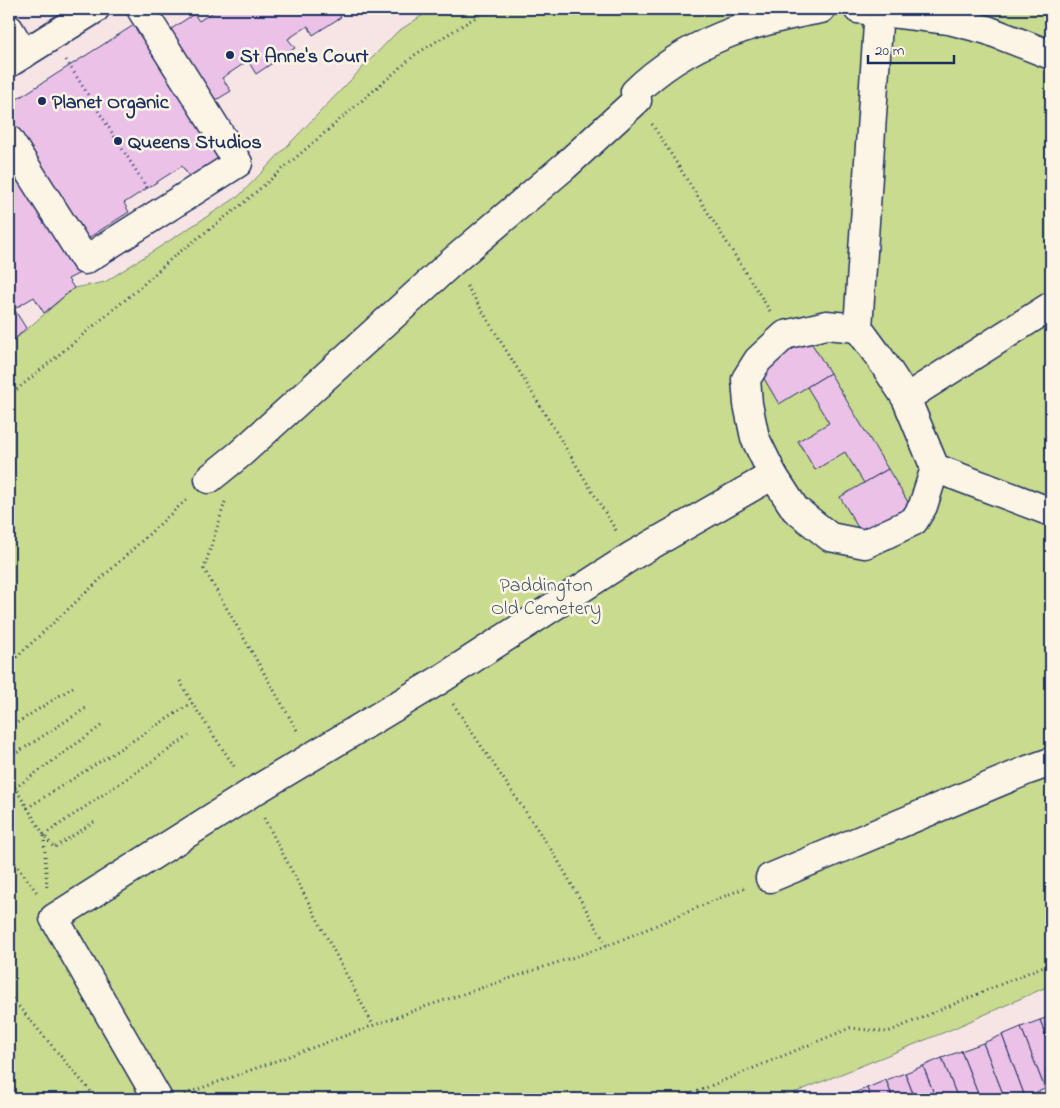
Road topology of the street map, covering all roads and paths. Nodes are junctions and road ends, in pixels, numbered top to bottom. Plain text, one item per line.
1 (95, 9) edge
2 (141, 9) edge
3 (489, 9) edge
4 (821, 9) edge
5 (872, 9) edge
6 (9, 29) edge
7 (52, 36) junction
8 (1051, 55) edge
9 (17, 59) edge
10 (637, 100) junction
11 (9, 140) edge
12 (162, 211) junction
13 (452, 262) junction
14 (1051, 306) edge
15 (858, 328) junction
16 (785, 335) junction
17 (9, 396) edge
18 (906, 398) junction
19 (934, 468) junction
20 (773, 475) junction
21 (218, 488) junction
22 (1051, 512) edge
23 (630, 557) junction
24 (9, 664) edge
25 (180, 681) dead end
26 (438, 681) junction
27 (74, 687) dead end
28 (192, 702) junction
29 (86, 708) dead end
30 (101, 726) dead end
31 (9, 728) edge
32 (189, 736) dead end
33 (312, 756) junction
34 (9, 758) edge
35 (1051, 762) edge
36 (9, 778) edge
37 (15, 788) junction
38 (251, 793) junction
39 (27, 808) junction
40 (97, 820) dead end
41 (44, 835) junction
42 (9, 855) edge
43 (770, 878) joint
44 (51, 913) junction
45 (607, 946) junction
46 (1051, 963) edge
47 (9, 995) edge
48 (373, 1026) junction
49 (195, 1090) junction
50 (168, 1098) edge
51 (96, 1099) edge
52 (193, 1099) edge
53 (679, 1099) edge

1 - 7 street
2 - 12 street
3 - 17 path
4 - 10 street
5 - 8 street
5 - 15 street
6 - 9 street
7 - 9 street
7 - 12 path
10 - 13 street
10 - 16 path
11 - 12 street
13 - 21 street
13 - 23 path
14 - 18 street
15 - 16 street
15 - 18 street
16 - 20 street
18 - 19 street
19 - 20 street
19 - 22 street
20 - 23 street
21 - 24 path
21 - 33 path
23 - 26 street
25 - 28 path
26 - 33 street
26 - 45 path
27 - 31 path
28 - 38 path
28 - 39 path
29 - 34 path
30 - 37 path
32 - 41 path
33 - 38 street
35 - 43 street
36 - 37 path
37 - 39 path
38 - 44 street
38 - 48 path
39 - 41 path
40 - 41 path
41 - 44 path
42 - 44 path
43 - 45 path
44 - 50 street
45 - 48 path
46 - 53 path
47 - 51 path
48 - 49 path
49 - 50 path
49 - 52 path

